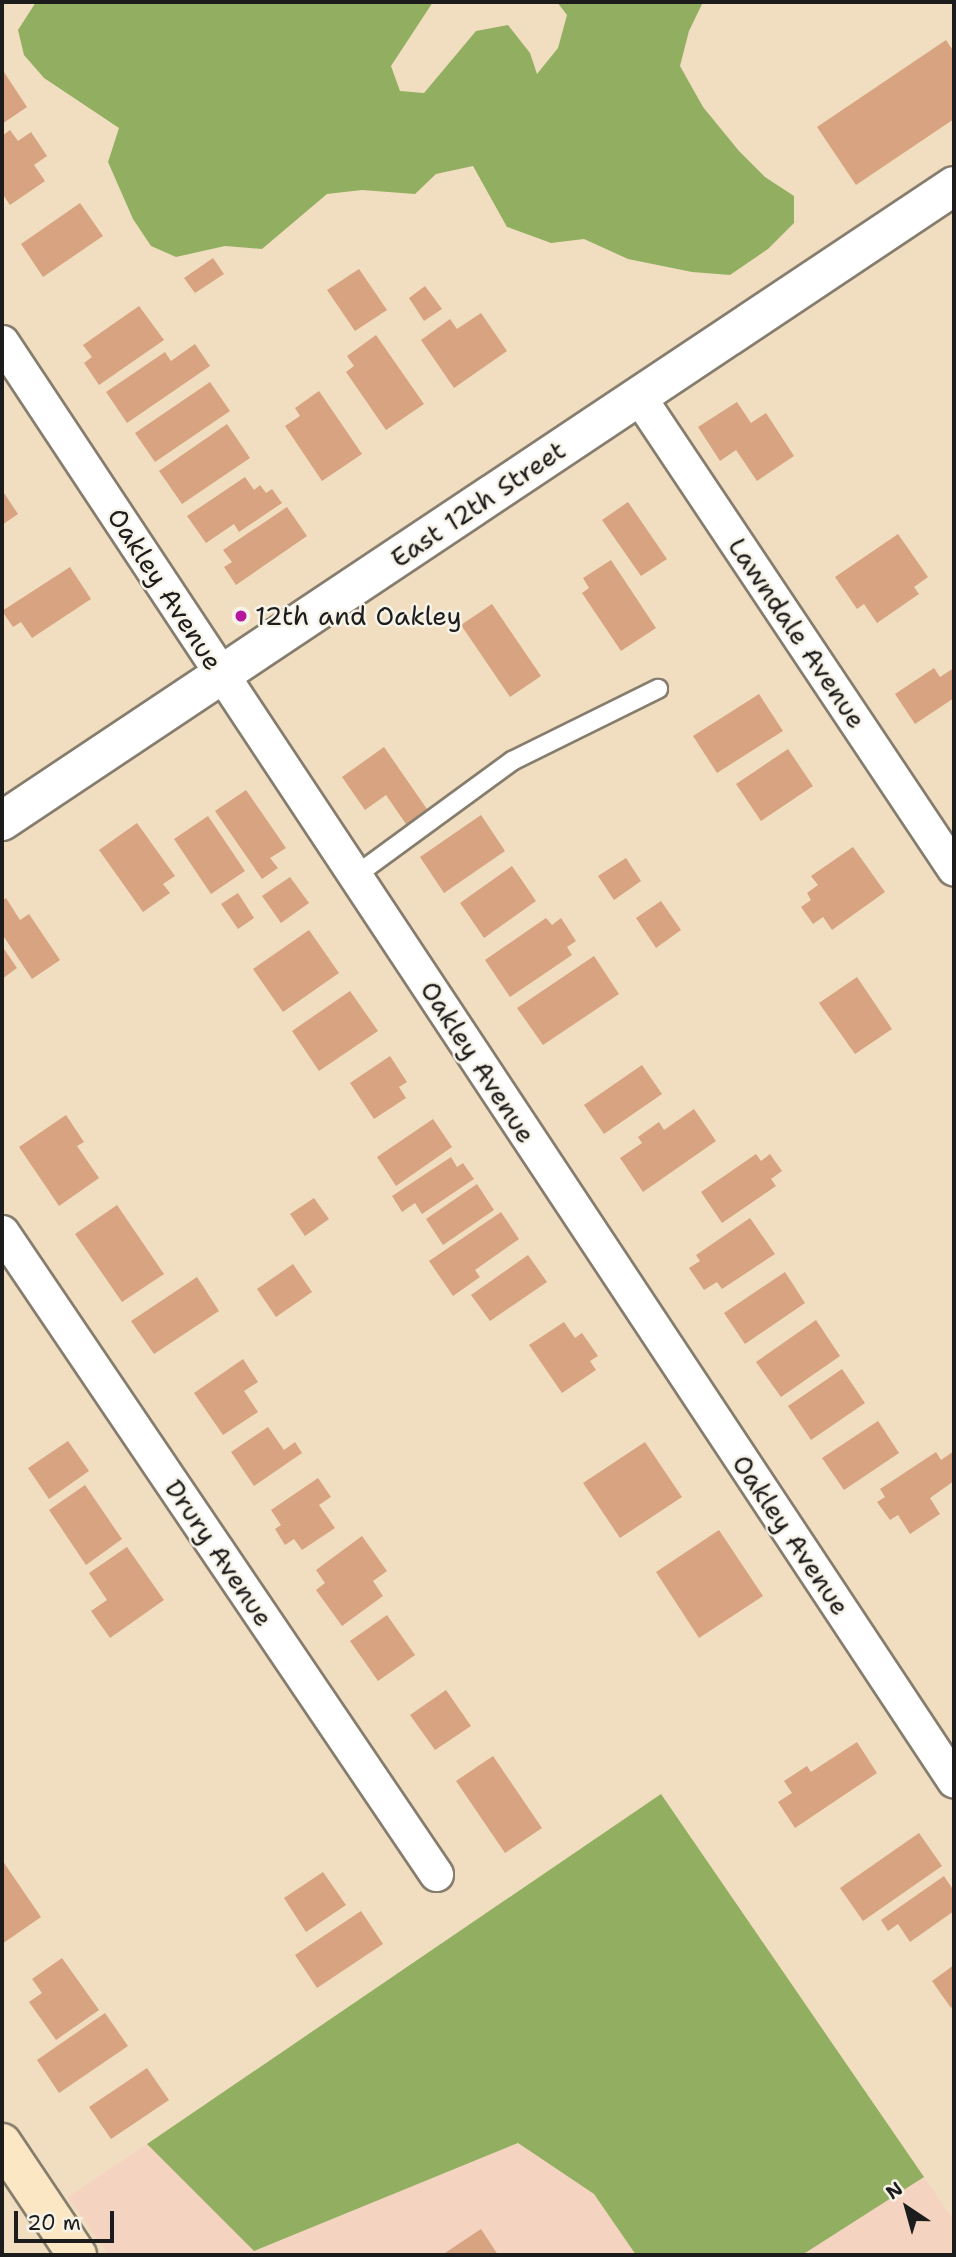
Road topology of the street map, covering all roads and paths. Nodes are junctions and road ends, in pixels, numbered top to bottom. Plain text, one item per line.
1 (954, 186) edge
2 (2, 342) edge
3 (639, 397) junction
4 (221, 675) junction
5 (658, 689) dead end
6 (2, 821) edge
7 (954, 869) edge
8 (355, 876) junction
9 (2, 1232) edge
10 (954, 1782) edge
11 (436, 1874) dead end
12 (2, 2143) edge
13 (76, 2255) edge

1 - 3 street, East 12th Street
2 - 4 street, Oakley Avenue
3 - 4 street, East 12th Street
3 - 7 street, Lawndale Avenue
4 - 6 street, East 12th Street
4 - 8 street, Oakley Avenue
5 - 8 lane
8 - 10 street, Oakley Avenue
9 - 11 street, Drury Avenue
12 - 13 main road

